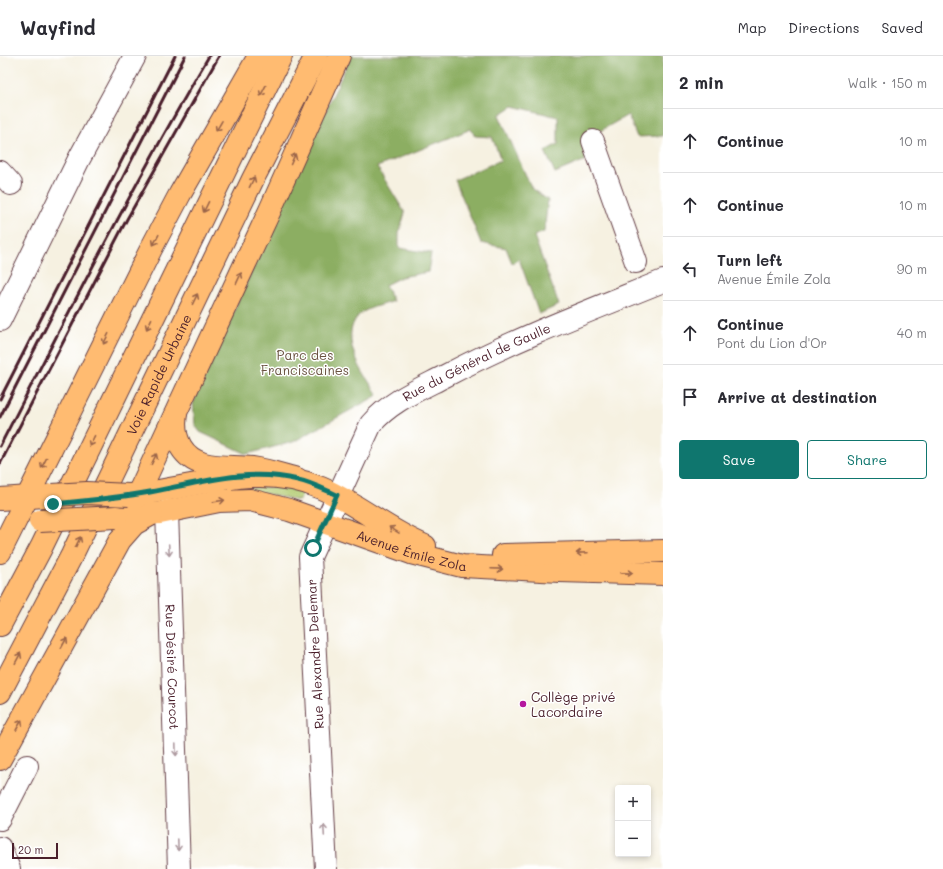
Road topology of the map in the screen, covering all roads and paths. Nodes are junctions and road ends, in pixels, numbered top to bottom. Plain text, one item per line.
1 (135, 56) edge
2 (259, 56) edge
3 (281, 56) edge
4 (316, 56) edge
5 (339, 56) edge
6 (593, 141) dead end
7 (646, 276) edge
8 (0, 320) edge
9 (176, 414) junction
10 (230, 477) junction
11 (297, 479) junction
12 (337, 495) junction
13 (27, 497) junction
14 (0, 499) edge
15 (49, 507) junction
16 (128, 509) junction
17 (160, 513) junction
18 (8, 516) edge
19 (325, 522) junction
20 (663, 550) edge
21 (0, 552) edge
22 (663, 574) edge
23 (0, 626) edge
24 (0, 692) edge
25 (0, 759) edge
26 (27, 766) dead end
27 (0, 819) edge
28 (0, 848) edge
29 (9, 869) edge
30 (179, 869) edge
31 (326, 869) edge

1 - 8 street
2 -> 13 main road
3 -> 23 main road
24 -> 4 main road, Voie Rapide Urbaine
9 -> 5 main road
6 - 7 street
7 - 12 street, Rue du Général de Gaulle
9 - 11 main road
16 -> 9 main road
10 - 11 main road, Avenue Émile Zola
10 - 16 main road, Avenue Émile Zola
10 - 17 main road, Avenue Émile Zola
11 - 12 main road, Avenue Émile Zola
12 - 19 street, Rue du Général de Gaulle
20 -> 12 main road, Avenue Émile Zola
13 - 14 main road
13 - 15 main road
13 - 18 main road
15 - 16 main road, bridge
15 - 16 main road, bridge
15 - 18 main road
16 - 17 main road
25 -> 16 main road
17 -> 19 main road, Avenue Émile Zola
17 -> 30 street, Rue Désiré Courcot
18 - 21 main road
19 -> 22 main road, Avenue Émile Zola
31 -> 19 street, Rue Alexandre Delemar
26 - 27 street
28 - 29 street

